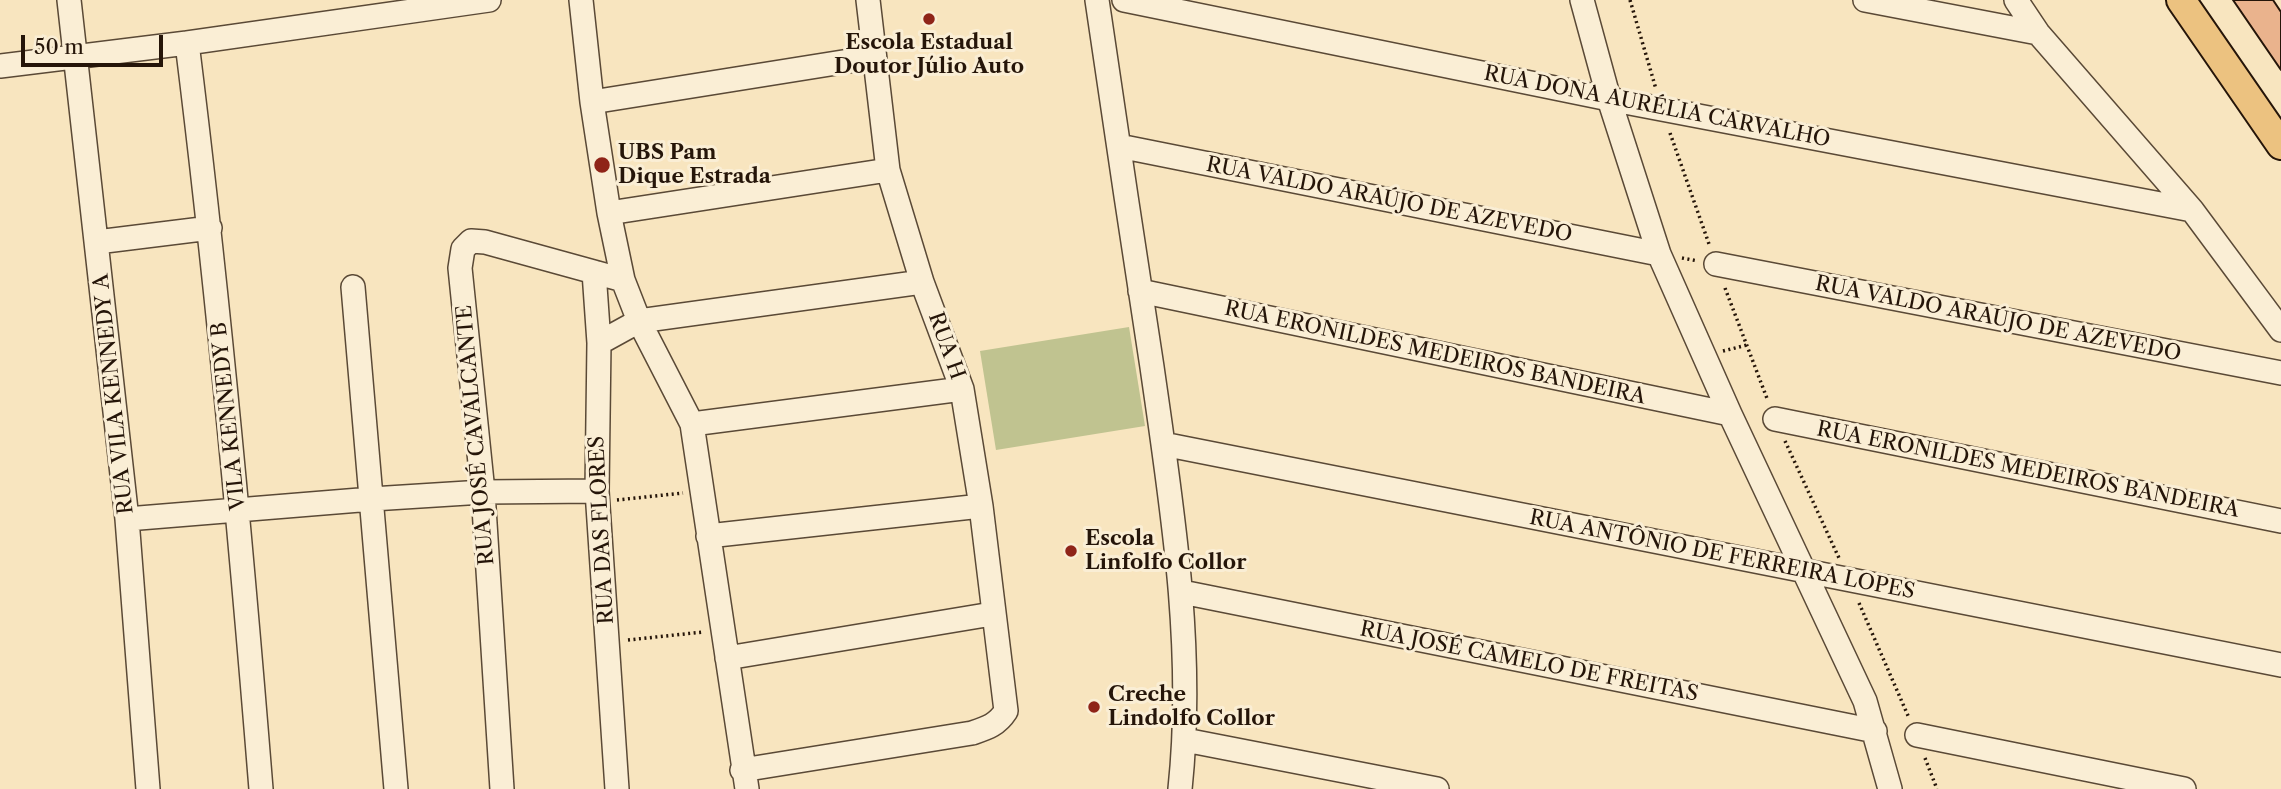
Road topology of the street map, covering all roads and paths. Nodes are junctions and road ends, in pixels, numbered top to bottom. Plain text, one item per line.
1 (69, 0) edge
2 (581, 0) edge
3 (868, 0) edge
4 (1097, 0) edge
5 (1124, 0) edge
6 (1581, 0) edge
7 (1865, 0) edge
8 (2016, 0) edge
9 (2181, 0) edge
10 (474, 1) edge
11 (2038, 33) junction
12 (187, 43) junction
13 (75, 55) junction
14 (874, 57) junction
15 (0, 66) edge
16 (1609, 99) junction
17 (592, 102) junction
18 (2281, 145) edge
19 (1119, 146) junction
20 (888, 170) junction
21 (2192, 210) junction
22 (609, 213) junction
23 (211, 228) junction
24 (97, 242) junction
25 (1659, 254) junction
26 (1716, 264) joint
27 (594, 272) junction
28 (623, 280) junction
29 (922, 282) junction
30 (353, 287) dead end
31 (1140, 291) junction
32 (639, 321) junction
33 (2281, 330) edge
34 (599, 343) junction
35 (2281, 373) edge
36 (962, 389) junction
37 (1730, 414) junction
38 (1775, 419) dead end
39 (692, 424) junction
40 (1163, 444) junction
41 (702, 491) junction
42 (484, 492) junction
43 (598, 497) junction
44 (372, 499) junction
45 (981, 506) junction
46 (238, 510) junction
47 (128, 519) junction
48 (2281, 521) edge
49 (708, 536) junction
50 (1805, 571) junction
51 (1182, 593) junction
52 (992, 614) junction
53 (723, 630) junction
54 (608, 642) junction
55 (727, 659) junction
56 (2281, 665) edge
57 (1875, 731) junction
58 (1917, 735) dead end
59 (1185, 740) junction
60 (744, 780) edge
61 (148, 789) edge
62 (261, 789) edge
63 (396, 789) edge
64 (502, 789) edge
65 (617, 789) edge
66 (1180, 789) edge
67 (1437, 789) edge
68 (1890, 789) edge
69 (2184, 789) edge

1 - 13 street, RUA VILA KENNEDY A
2 - 17 street
3 - 14 street, RUA H
4 - 19 street
5 - 16 street, RUA DONA AURÉLIA CARVALHO
6 - 16 street
7 - 11 street
8 - 11 street
9 - 18 main road
10 - 12 street
11 - 21 street
12 - 13 street
12 - 23 street, VILA KENNEDY B
13 - 15 street
13 - 24 street, RUA VILA KENNEDY A
14 - 17 street
14 - 20 street, RUA H
16 - 21 street, RUA DONA AURÉLIA CARVALHO
16 - 25 street
17 - 22 street
19 - 25 street, RUA VALDO ARAÚJO DE AZEVEDO
19 - 31 street
20 - 22 street
20 - 29 street, RUA H
21 - 33 street
22 - 28 street
23 - 24 street
23 - 46 street, VILA KENNEDY B
24 - 47 street, RUA VILA KENNEDY A
25 - 26 path
25 - 37 street
26 - 35 street, RUA VALDO ARAÚJO DE AZEVEDO
27 - 28 street, RUA JOSÉ CAVALCANTE
27 - 34 street, RUA DAS FLORES
27 - 42 street, RUA JOSÉ CAVALCANTE
28 - 32 street
29 - 32 street
29 - 36 street, RUA H
30 - 44 street
31 - 37 street, RUA ERONILDES MEDEIROS BANDEIRA
31 - 40 street
32 - 34 street
32 - 39 street
34 - 43 street, RUA DAS FLORES
36 - 39 street
36 - 45 street, RUA H
37 - 50 street
38 - 48 street, RUA ERONILDES MEDEIROS BANDEIRA
39 - 41 street
40 - 50 street, RUA ANTÔNIO DE FERREIRA LOPES
40 - 51 street
41 - 43 path
41 - 49 street
42 - 43 street
42 - 44 street
42 - 64 street, RUA JOSÉ CAVALCANTE
43 - 54 street, RUA DAS FLORES
44 - 46 street
44 - 63 street
45 - 49 street
45 - 52 street, RUA H
46 - 47 street
46 - 62 street, VILA KENNEDY B
47 - 61 street, RUA VILA KENNEDY A
49 - 53 street
50 - 56 street, RUA ANTÔNIO DE FERREIRA LOPES
50 - 57 street
51 - 57 street, RUA JOSÉ CAMELO DE FREITAS
51 - 59 street
52 - 55 street
52 - 60 street, RUA H
53 - 54 path
53 - 55 street
54 - 65 street, RUA DAS FLORES
55 - 60 street
57 - 68 street
58 - 69 street
59 - 66 street
59 - 67 street

